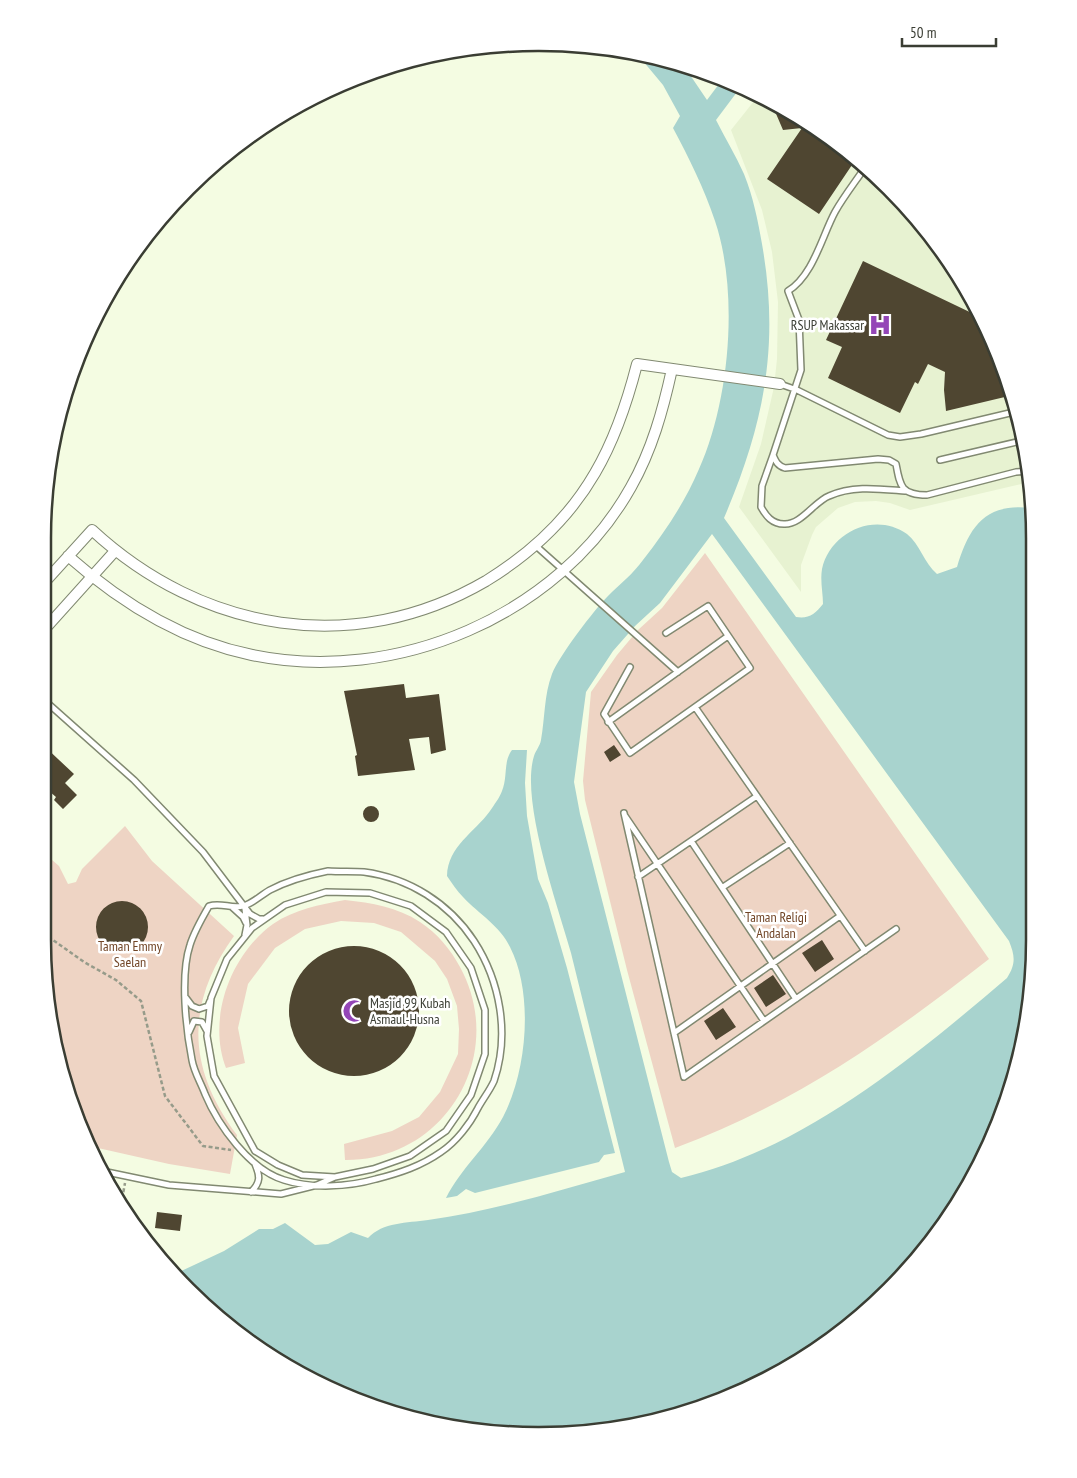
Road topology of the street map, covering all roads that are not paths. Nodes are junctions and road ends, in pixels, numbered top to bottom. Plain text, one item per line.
1 (861, 173) edge
2 (672, 369) junction
3 (780, 384) joint
4 (797, 390) junction
5 (1009, 413) edge
6 (1016, 442) edge
7 (773, 456) junction
8 (940, 460) dead end
9 (1021, 472) edge
10 (906, 491) junction
11 (536, 546) junction
12 (114, 550) junction
13 (68, 556) junction
14 (564, 570) junction
15 (51, 574) edge
16 (92, 577) junction
17 (51, 621) edge
18 (666, 633) dead end
19 (728, 636) junction
20 (630, 667) dead end
21 (678, 672) junction
22 (51, 707) edge
23 (695, 708) junction
24 (608, 722) junction
25 (757, 796) junction
26 (691, 840) junction
27 (790, 844) junction
28 (658, 864) junction
29 (638, 877) junction
30 (723, 888) junction
31 (254, 900) junction
32 (244, 906) junction
33 (231, 907) junction
34 (250, 914) junction
35 (840, 916) junction
36 (267, 918) junction
37 (247, 925) junction
38 (896, 929) dead end
39 (244, 938) junction
40 (865, 951) junction
41 (773, 963) junction
42 (740, 986) junction
43 (186, 998) junction
44 (211, 998) junction
45 (796, 999) junction
46 (764, 1021) junction
47 (674, 1033) junction
48 (208, 1034) junction
49 (188, 1035) junction
50 (254, 1162) junction
51 (111, 1173) edge
52 (335, 1177) junction
53 (317, 1185) junction
54 (251, 1192) junction

1 - 4 lane
2 - 3 street
2 - 11 street
2 - 14 street
3 - 4 lane
4 - 5 lane
4 - 7 lane
6 - 8 lane
7 - 10 lane
7 - 10 lane
9 - 10 lane
11 - 12 street
11 - 14 lane
12 - 13 street
12 - 16 street
13 - 15 street
13 - 16 street
14 - 16 street
14 - 21 lane
16 - 17 street
18 - 19 lane
19 - 21 lane
19 - 23 lane
20 - 24 lane
21 - 24 lane
22 - 32 lane
23 - 24 lane
23 - 25 lane
25 - 26 lane
25 - 27 lane
26 - 28 lane
26 - 30 lane
27 - 30 lane
27 - 35 lane
28 - 29 lane
28 - 29 lane
28 - 42 lane
29 - 47 lane
30 - 41 lane
31 - 32 lane
31 - 34 lane
31 - 53 lane
32 - 33 lane
32 - 34 lane
32 - 37 lane
33 - 37 lane
33 - 43 lane
34 - 36 lane
35 - 40 lane
35 - 41 lane
36 - 39 lane
36 - 52 lane
37 - 39 lane
38 - 40 lane
39 - 44 lane
40 - 45 lane
41 - 42 lane
41 - 45 lane
42 - 46 lane
42 - 47 lane
43 - 44 lane
43 - 49 lane
44 - 48 lane
45 - 46 lane
46 - 47 lane
48 - 49 lane
48 - 52 lane
49 - 50 lane
50 - 53 lane
50 - 54 lane
51 - 54 lane
52 - 53 lane
53 - 54 lane

